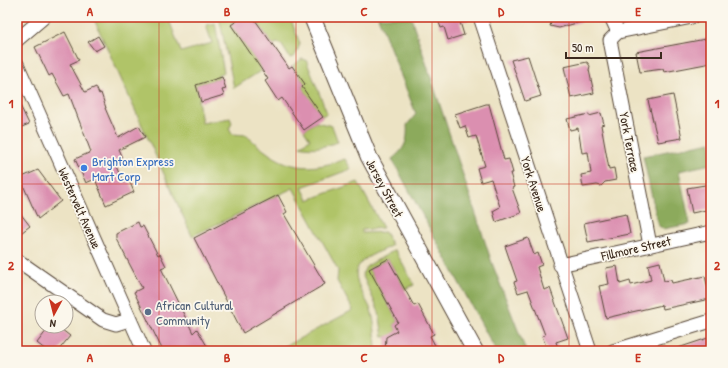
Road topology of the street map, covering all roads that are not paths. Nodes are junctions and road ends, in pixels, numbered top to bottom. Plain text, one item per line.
1 (44, 17) edge
2 (312, 17) edge
3 (480, 17) edge
4 (612, 17) edge
5 (692, 17) edge
6 (614, 36) junction
7 (17, 40) edge
8 (17, 64) edge
9 (711, 232) edge
10 (650, 245) junction
11 (17, 260) edge
12 (560, 265) junction
13 (129, 320) junction
14 (711, 321) edge
15 (144, 351) edge
16 (475, 351) edge
17 (590, 351) edge
18 (613, 351) edge

1 - 7 street
2 - 16 street, Jersey Street
3 - 12 street, York Avenue
4 - 6 street, York Terrace
5 - 6 street
6 - 10 street, York Terrace
8 - 13 street, Westervelt Avenue
9 - 10 street, Fillmore Street
10 - 12 street, Fillmore Street
11 - 13 street
12 - 17 street, York Avenue
13 - 15 street, Westervelt Avenue
14 - 18 street

